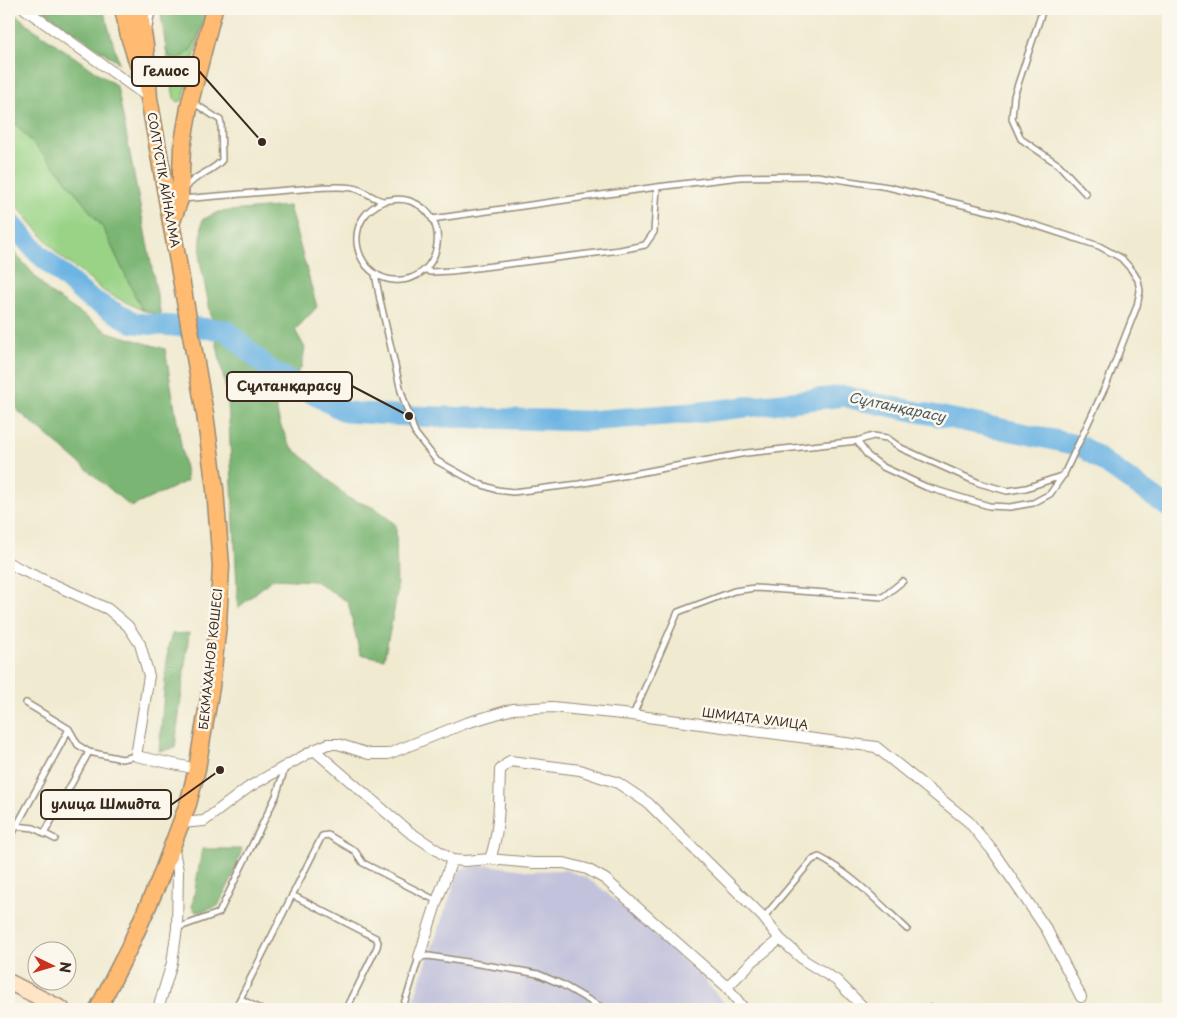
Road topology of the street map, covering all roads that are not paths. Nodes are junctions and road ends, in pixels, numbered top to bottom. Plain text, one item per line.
1 (26, 9) edge
2 (114, 9) edge
3 (123, 9) edge
4 (139, 9) edge
5 (153, 9) edge
6 (214, 9) edge
7 (1043, 9) edge
8 (128, 36) junction
9 (145, 45) junction
10 (193, 90) junction
11 (149, 98) junction
12 (657, 186) junction
13 (1086, 194) dead end
14 (173, 198) junction
15 (384, 201) junction
16 (432, 219) junction
17 (177, 262) joint
18 (426, 269) junction
19 (375, 274) junction
20 (857, 441) junction
21 (1064, 474) junction
22 (9, 563) edge
23 (903, 580) dead end
24 (26, 703) dead end
25 (632, 715) junction
26 (69, 729) junction
27 (314, 750) junction
28 (90, 752) junction
29 (136, 756) junction
30 (286, 766) junction
31 (197, 769) junction
32 (181, 823) junction
33 (16, 826) junction
34 (44, 834) junction
35 (54, 839) dead end
36 (9, 840) edge
37 (173, 845) junction
38 (490, 859) junction
39 (452, 860) junction
40 (292, 895) junction
41 (437, 900) junction
42 (763, 917) junction
43 (177, 928) junction
44 (907, 929) dead end
45 (780, 939) junction
46 (419, 957) junction
47 (9, 982) edge
48 (727, 987) junction
49 (1081, 996) dead end
50 (241, 999) junction
51 (598, 1008) edge
52 (62, 1009) edge
53 (98, 1009) edge
54 (158, 1009) edge
55 (236, 1009) edge
56 (260, 1009) edge
57 (349, 1009) edge
58 (402, 1009) edge
59 (608, 1009) edge
60 (744, 1009) edge
61 (865, 1009) edge

1 - 11 street
2 - 8 main road
3 - 8 main road, СОЛТҮСТІК АЙНАЛМА
4 - 9 main road, СОЛТҮСТІК АЙНАЛМА
5 - 9 lane
6 - 10 main road
7 - 13 lane
8 - 11 main road, СОЛТҮСТІК АЙНАЛМА
9 - 11 main road, СОЛТҮСТІК АЙНАЛМА
10 - 14 main road
10 - 14 lane
11 - 14 main road, СОЛТҮСТІК АЙНАЛМА
12 - 16 lane
12 - 18 lane
12 - 21 lane
14 - 15 lane
14 - 17 main road, СОЛТҮСТІК АЙНАЛМА
15 - 16 lane
15 - 19 lane
16 - 18 lane
17 - 31 main road, БЕКМАХАНОВ КӨШЕСІ
18 - 19 lane
19 - 20 lane
20 - 21 lane
20 - 21 lane
22 - 29 street
23 - 25 lane
24 - 26 lane
25 - 27 street, ШМИДТА УЛИЦА
25 - 49 street, ШМИДТА УЛИЦА
26 - 28 lane
26 - 33 lane
27 - 30 street, ШМИДТА УЛИЦА
27 - 39 street
28 - 29 lane
28 - 34 lane
29 - 31 street
30 - 32 street, ШМИДТА УЛИЦА
30 - 43 lane
31 - 32 main road, БЕКМАХАНОВ КӨШЕСІ
32 - 37 main road, БЕКМАХАНОВ КӨШЕСІ
33 - 34 lane
33 - 36 lane
34 - 35 lane
37 - 43 street
37 - 53 main road, БЕКМАХАНОВ КӨШЕСІ
38 - 39 street
38 - 42 street
38 - 48 street
39 - 41 street
40 - 41 lane
40 - 50 lane
40 - 57 lane
41 - 46 street
42 - 44 lane
42 - 45 street
43 - 54 street
45 - 48 street
45 - 61 street
46 - 51 lane
46 - 58 lane
47 - 52 street
48 - 60 street
50 - 55 lane
50 - 56 lane
51 - 59 lane

